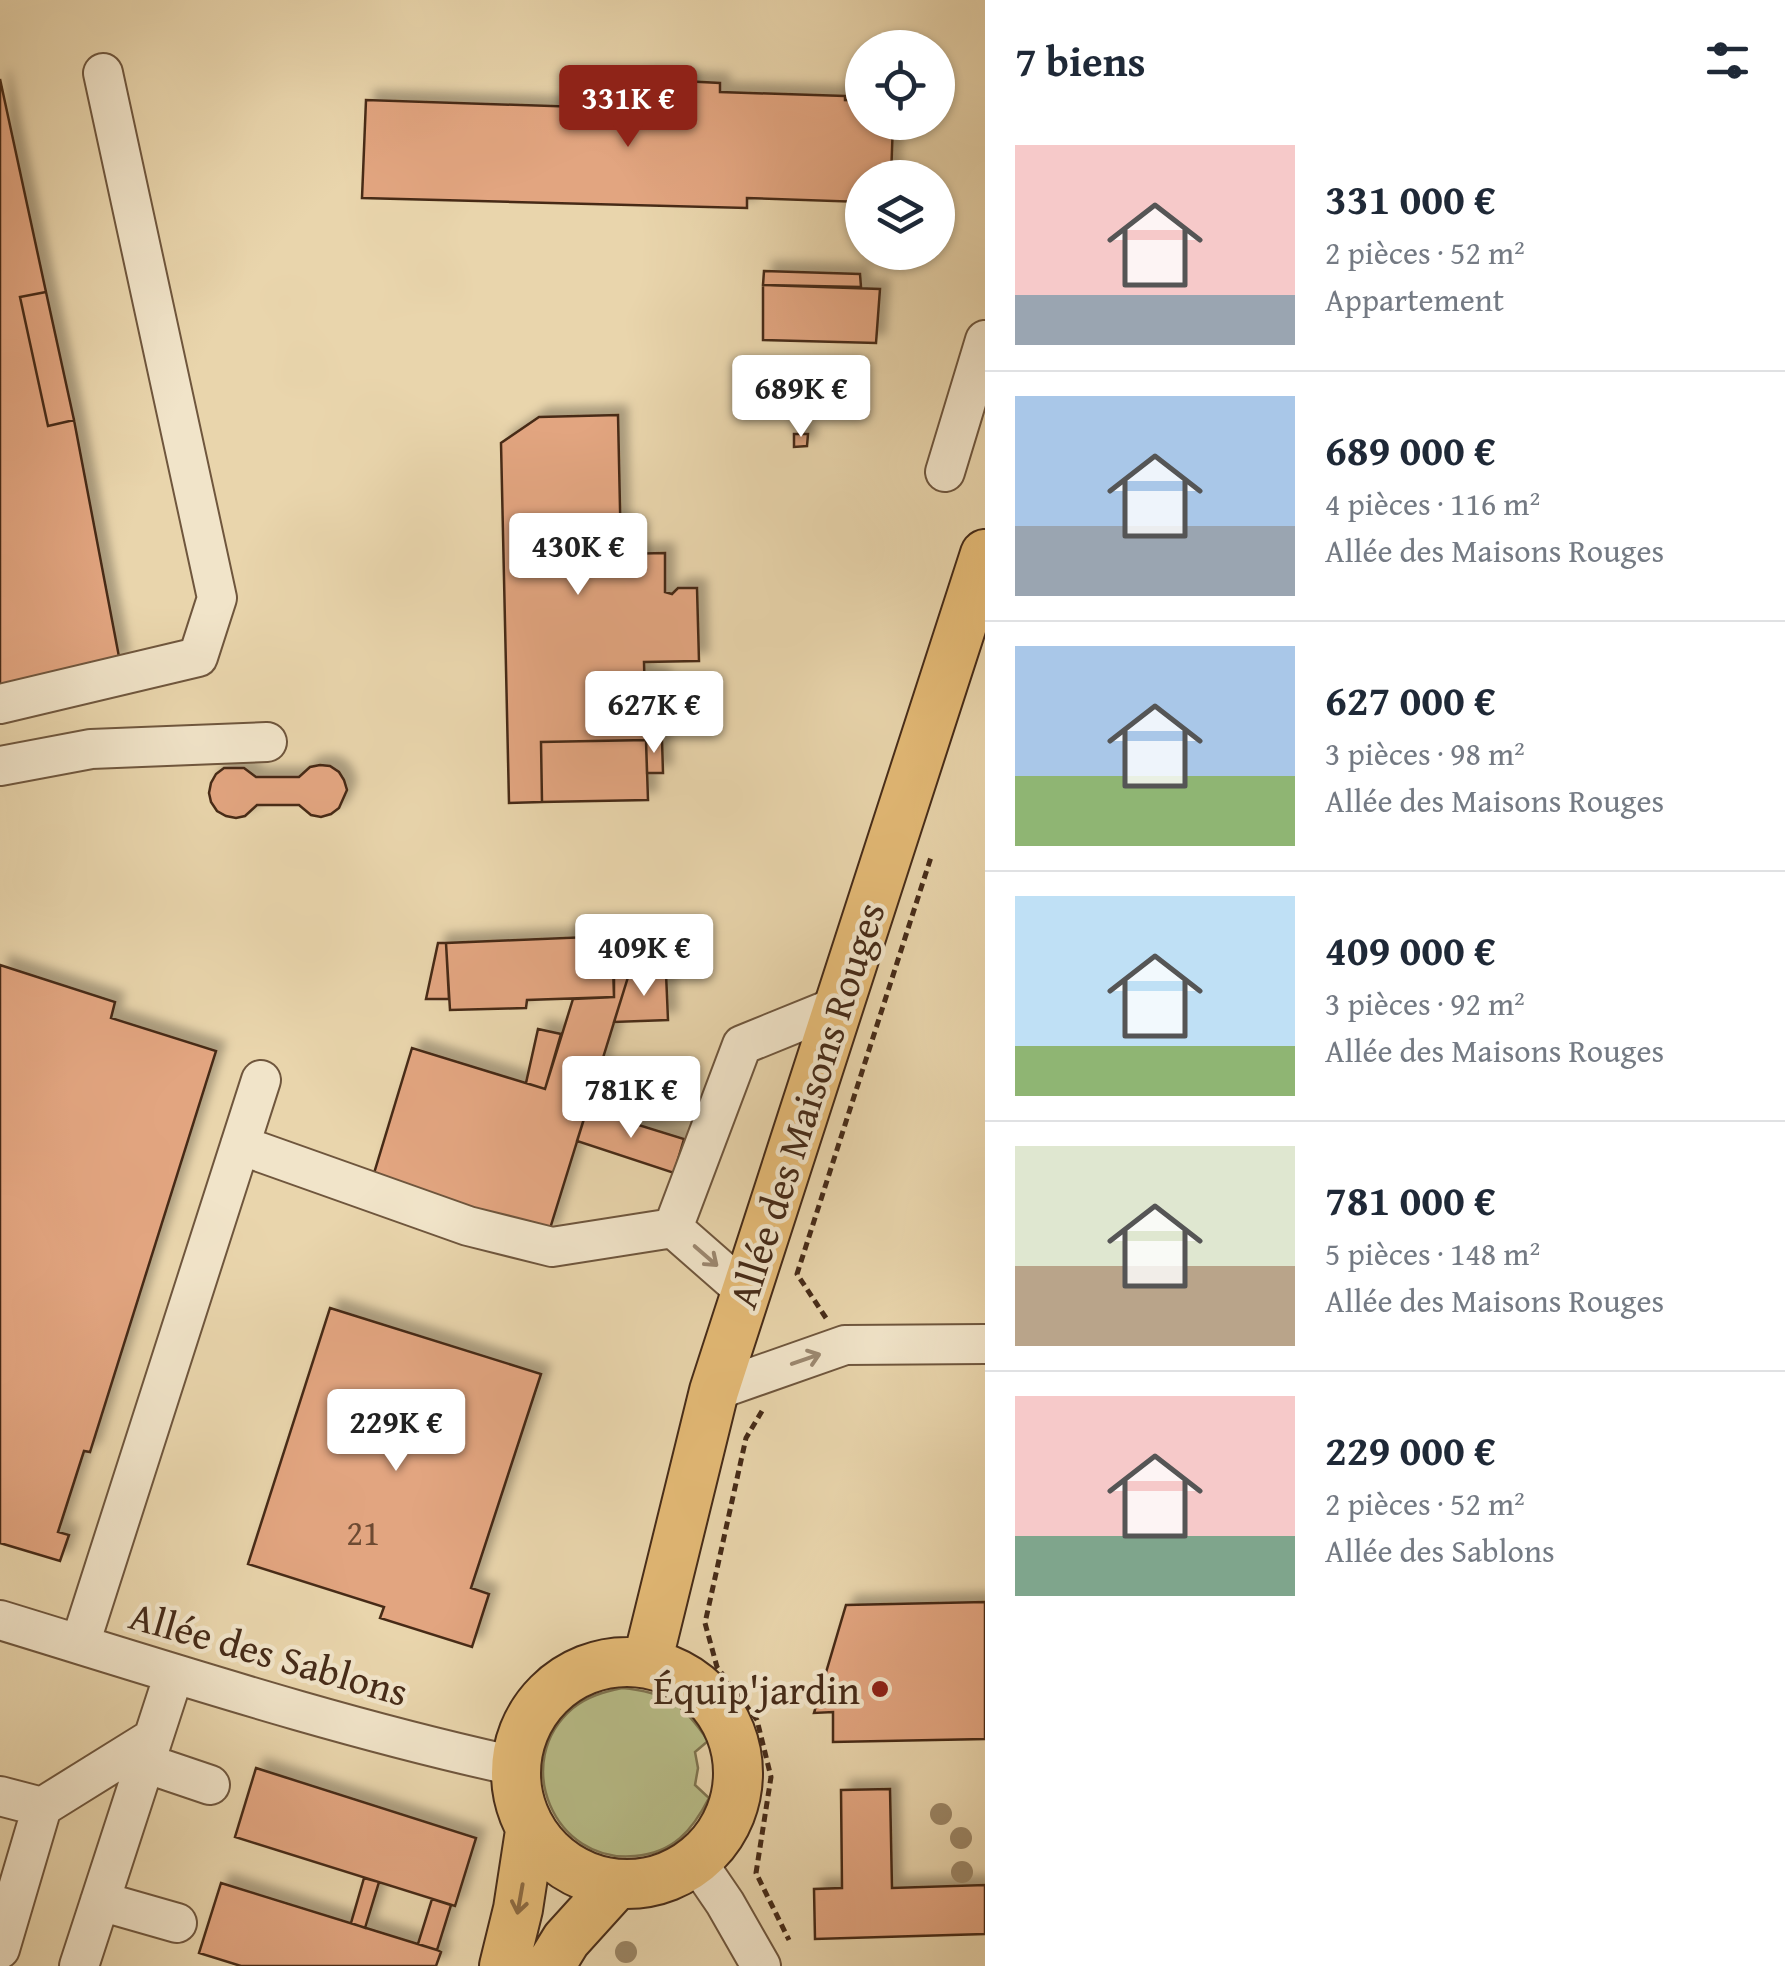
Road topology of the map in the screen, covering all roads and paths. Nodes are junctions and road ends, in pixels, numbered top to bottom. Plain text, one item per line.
1 (103, 74) dead end
2 (985, 340) edge
3 (945, 472) dead end
4 (985, 554) edge
5 (0, 704) edge
6 (267, 742) dead end
7 (0, 766) edge
8 (838, 1006) junction
9 (261, 1080) dead end
10 (240, 1146) junction
11 (673, 1228) junction
12 (746, 1292) junction
13 (985, 1344) edge
14 (714, 1392) junction
15 (0, 1620) edge
16 (80, 1644) junction
17 (647, 1663) junction
18 (174, 1674) junction
19 (149, 1750) junction
20 (515, 1766) junction
21 (210, 1785) dead end
22 (0, 1796) edge
23 (42, 1807) junction
24 (530, 1831) junction
25 (697, 1862) junction
26 (614, 1886) junction
27 (100, 1901) junction
28 (177, 1923) dead end
29 (0, 1948) edge
30 (79, 1966) edge
31 (504, 1966) edge
32 (550, 1966) edge
33 (761, 1966) edge

1 - 5 street
2 - 3 street
4 - 8 main road, Allée des Maisons Rouges
6 - 7 street
8 - 11 street
8 - 12 main road, Allée des Maisons Rouges
9 - 10 street
10 - 11 street
10 - 16 street
11 -> 12 street
12 - 14 main road, Allée des Maisons Rouges
14 -> 13 street
14 - 17 main road, Allée des Maisons Rouges
15 - 16 street, Allée des Sablons
16 - 18 street, Allée des Sablons
17 - 20 main road
17 - 25 main road
18 - 19 street
18 - 20 street, Allée des Sablons
19 - 21 street
19 - 23 street
19 - 27 street
20 - 24 main road
22 - 23 street
23 - 29 street
24 - 26 main road
24 -> 31 main road
25 - 26 main road
25 - 33 street
26 - 32 main road
27 - 28 street
27 - 30 street

